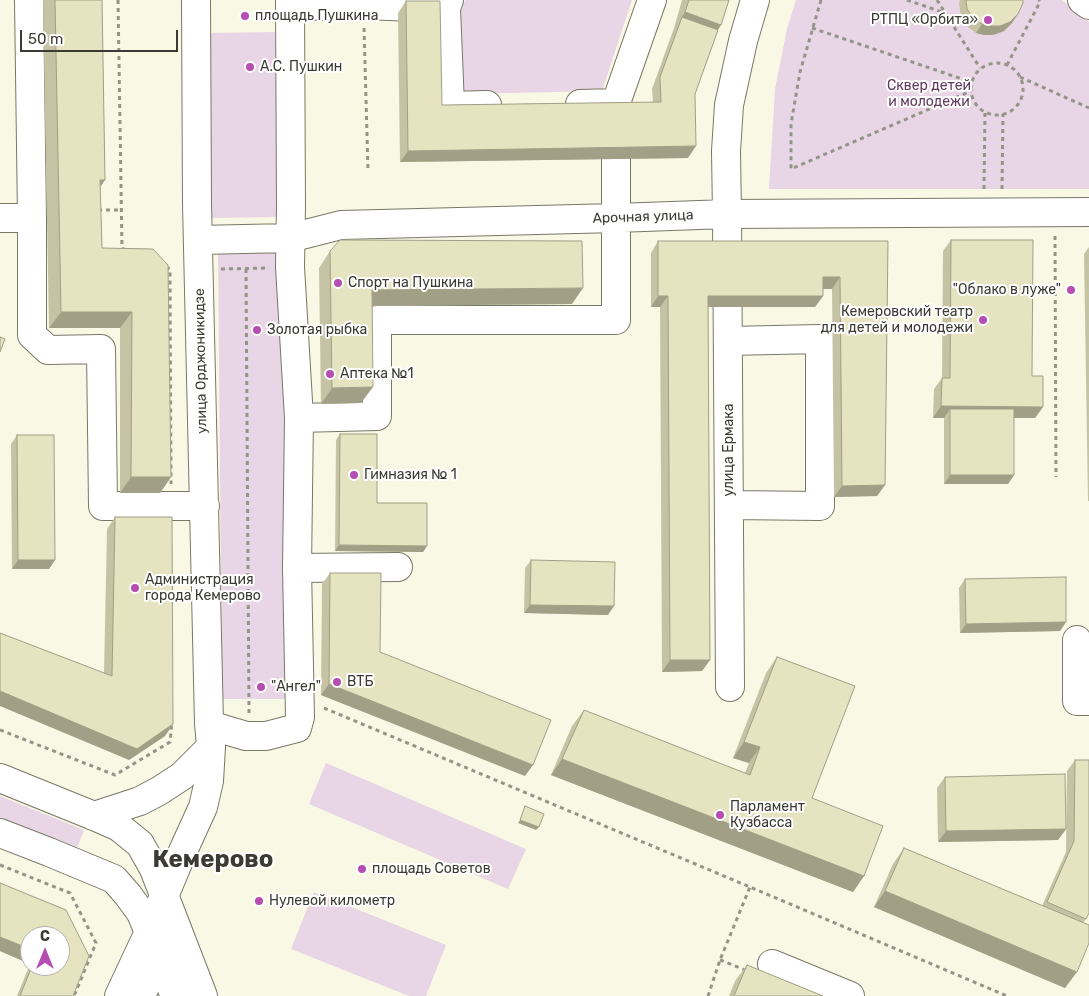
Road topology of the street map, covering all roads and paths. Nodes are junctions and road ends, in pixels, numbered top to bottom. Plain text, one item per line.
1 (29, 0) edge
2 (118, 0) edge
3 (196, 0) edge
4 (652, 0) edge
5 (755, 0) edge
6 (821, 0) edge
7 (906, 0) edge
8 (937, 0) edge
9 (1039, 0) edge
10 (1082, 0) edge
11 (290, 3) edge
12 (447, 4) edge
13 (364, 5) junction
14 (1089, 5) edge
15 (945, 13) junction
16 (812, 28) junction
17 (1007, 64) junction
18 (980, 68) junction
19 (1020, 77) junction
20 (971, 82) junction
21 (970, 91) junction
22 (616, 103) junction
23 (557, 104) edge
24 (508, 105) edge
25 (1089, 108) edge
26 (985, 112) junction
27 (1003, 114) junction
28 (368, 170) dead end
29 (984, 190) dead end
30 (92, 210) edge
31 (122, 210) junction
32 (1002, 212) junction
33 (1089, 212) edge
34 (728, 214) junction
35 (0, 218) edge
36 (32, 218) junction
37 (616, 218) junction
38 (1055, 232) dead end
39 (290, 238) junction
40 (198, 240) junction
41 (130, 252) edge
42 (162, 266) edge
43 (246, 268) junction
44 (270, 268) dead end
45 (212, 269) dead end
46 (728, 341) junction
47 (299, 418) junction
48 (1056, 477) dead end
49 (171, 506) junction
50 (205, 506) junction
51 (729, 506) junction
52 (398, 567) dead end
53 (297, 568) junction
54 (1077, 640) dead end
55 (730, 687) dead end
56 (1089, 701) edge
57 (309, 711) junction
58 (249, 719) dead end
59 (172, 721) edge
60 (0, 730) edge
61 (210, 735) junction
62 (0, 778) edge
63 (94, 816) junction
64 (0, 833) edge
65 (0, 865) edge
66 (750, 887) junction
67 (164, 895) junction
68 (154, 944) junction
69 (772, 964) dead end
70 (74, 996) edge
71 (119, 996) edge
72 (141, 996) edge
73 (175, 996) edge
74 (203, 996) edge
75 (708, 996) edge
76 (850, 996) edge
77 (1008, 996) edge

1 - 36 street
2 - 31 path
3 - 40 street, улица Орджоникидзе
4 - 22 street
5 - 34 street, улица Ермака
6 - 16 path
7 - 15 path
8 - 15 path
9 - 17 path
10 - 14 street
11 - 13 street
11 - 39 street
12 - 13 street
12 - 24 street
13 - 28 path
15 - 18 path
16 - 20 path
16 - 21 path
17 - 18 path
17 - 19 path
18 - 20 path
19 - 25 path
19 - 27 path
20 - 21 path
21 - 26 path
22 - 23 street
22 - 37 street
26 - 27 path
26 - 29 path
27 - 32 path
30 - 31 path
31 - 41 path
32 - 33 street, Арочная улица
32 - 34 street, Арочная улица
34 - 37 street, Арочная улица
34 - 46 street, улица Ермака
35 - 36 street
36 - 49 street
37 - 39 street, Арочная улица
37 - 47 street
38 - 48 path
39 - 40 street, Арочная улица
39 - 47 street
40 - 50 street, улица Орджоникидзе
42 - 49 path
43 - 44 path
43 - 45 path
43 - 58 path
46 - 51 street, улица Ермака
46 - 51 street
47 - 53 street
49 - 50 street
50 - 61 street, улица Орджоникидзе
51 - 55 street, улица Ермака
52 - 53 street
53 - 57 street
54 - 56 street
57 - 61 street
57 - 66 path
59 - 60 path
61 - 63 street
61 - 67 street, улица Орджоникидзе
62 - 63 street
63 - 67 street
64 - 68 street
65 - 70 path
66 - 75 path
66 - 77 path
67 - 68 street, улица Орджоникидзе
67 - 74 street
68 - 71 street
68 - 72 street
68 - 73 street
69 - 76 street

